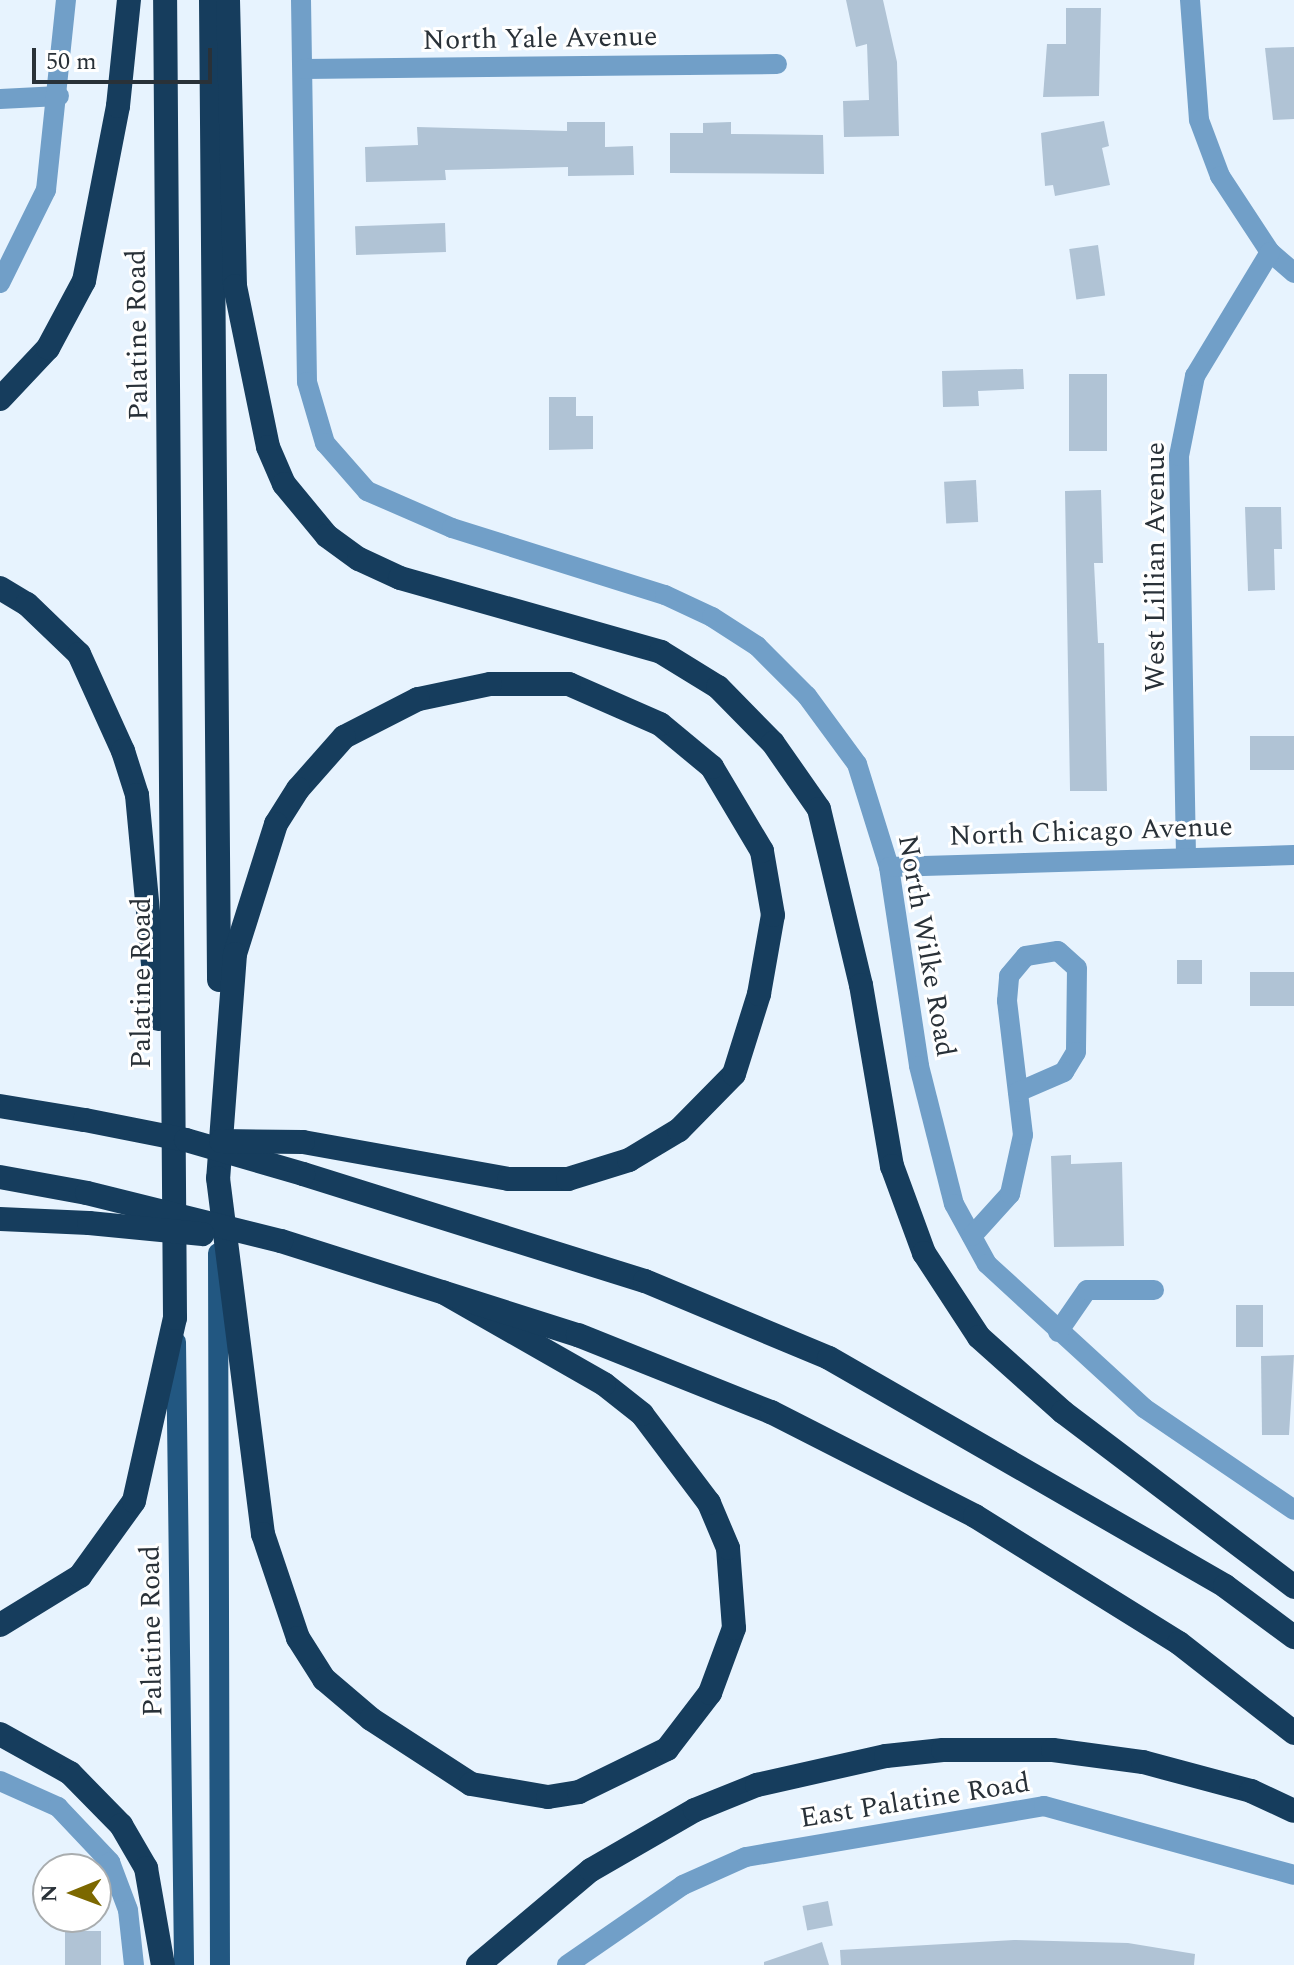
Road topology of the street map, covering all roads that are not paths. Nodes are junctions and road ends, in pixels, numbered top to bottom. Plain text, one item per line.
1 (66, 0) edge
2 (129, 0) edge
3 (165, 0) edge
4 (211, 0) edge
5 (228, 0) edge
6 (301, 0) edge
7 (1190, 0) edge
8 (777, 64) dead end
9 (304, 69) junction
10 (59, 96) junction
11 (0, 99) edge
12 (1270, 252) junction
13 (1294, 273) edge
14 (0, 283) edge
15 (0, 399) edge
16 (0, 588) edge
17 (1294, 855) edge
18 (1186, 856) junction
19 (889, 867) junction
20 (1018, 1092) junction
21 (7, 1104) edge
22 (186, 1140) junction
23 (172, 1168) junction
24 (0, 1177) edge
25 (218, 1178) junction
26 (0, 1219) edge
27 (972, 1236) junction
28 (281, 1241) junction
29 (1154, 1290) dead end
30 (443, 1292) junction
31 (175, 1318) junction
32 (1058, 1332) junction
33 (1294, 1510) edge
34 (1294, 1587) edge
35 (0, 1625) edge
36 (1294, 1637) edge
37 (1294, 1733) edge
38 (0, 1734) edge
39 (0, 1781) edge
40 (1294, 1811) edge
41 (1294, 1875) edge
42 (134, 1965) edge
43 (163, 1965) edge
44 (184, 1965) edge
45 (220, 1965) edge
46 (478, 1965) edge
47 (567, 1965) edge

1 - 10 street
2 - 15 highway
3 - 23 highway, Palatine Road
4 - 25 highway
5 - 34 highway
6 - 9 street, North Wilke Road
7 - 12 street
8 - 9 street, North Yale Avenue
9 - 19 street, North Wilke Road
10 - 11 street
10 - 14 street
12 - 13 street
12 - 18 street, West Lillian Avenue
16 - 23 highway
17 - 18 street, North Chicago Avenue
18 - 19 street, North Chicago Avenue
19 - 27 street, North Wilke Road
20 - 20 street
20 - 27 street
21 - 22 highway, bridge
22 - 25 highway, bridge
22 - 36 highway, bridge
23 - 31 highway, Palatine Road
24 - 28 highway, bridge
25 - 30 highway
25 - 45 main road
26 - 28 highway, bridge
27 - 32 street, North Wilke Road
28 - 30 highway
29 - 32 street
30 - 37 highway
31 - 35 highway
31 - 44 main road, Palatine Road
32 - 33 street, North Wilke Road
38 - 43 highway
39 - 42 street
40 - 46 highway
41 - 47 street, East Palatine Road

